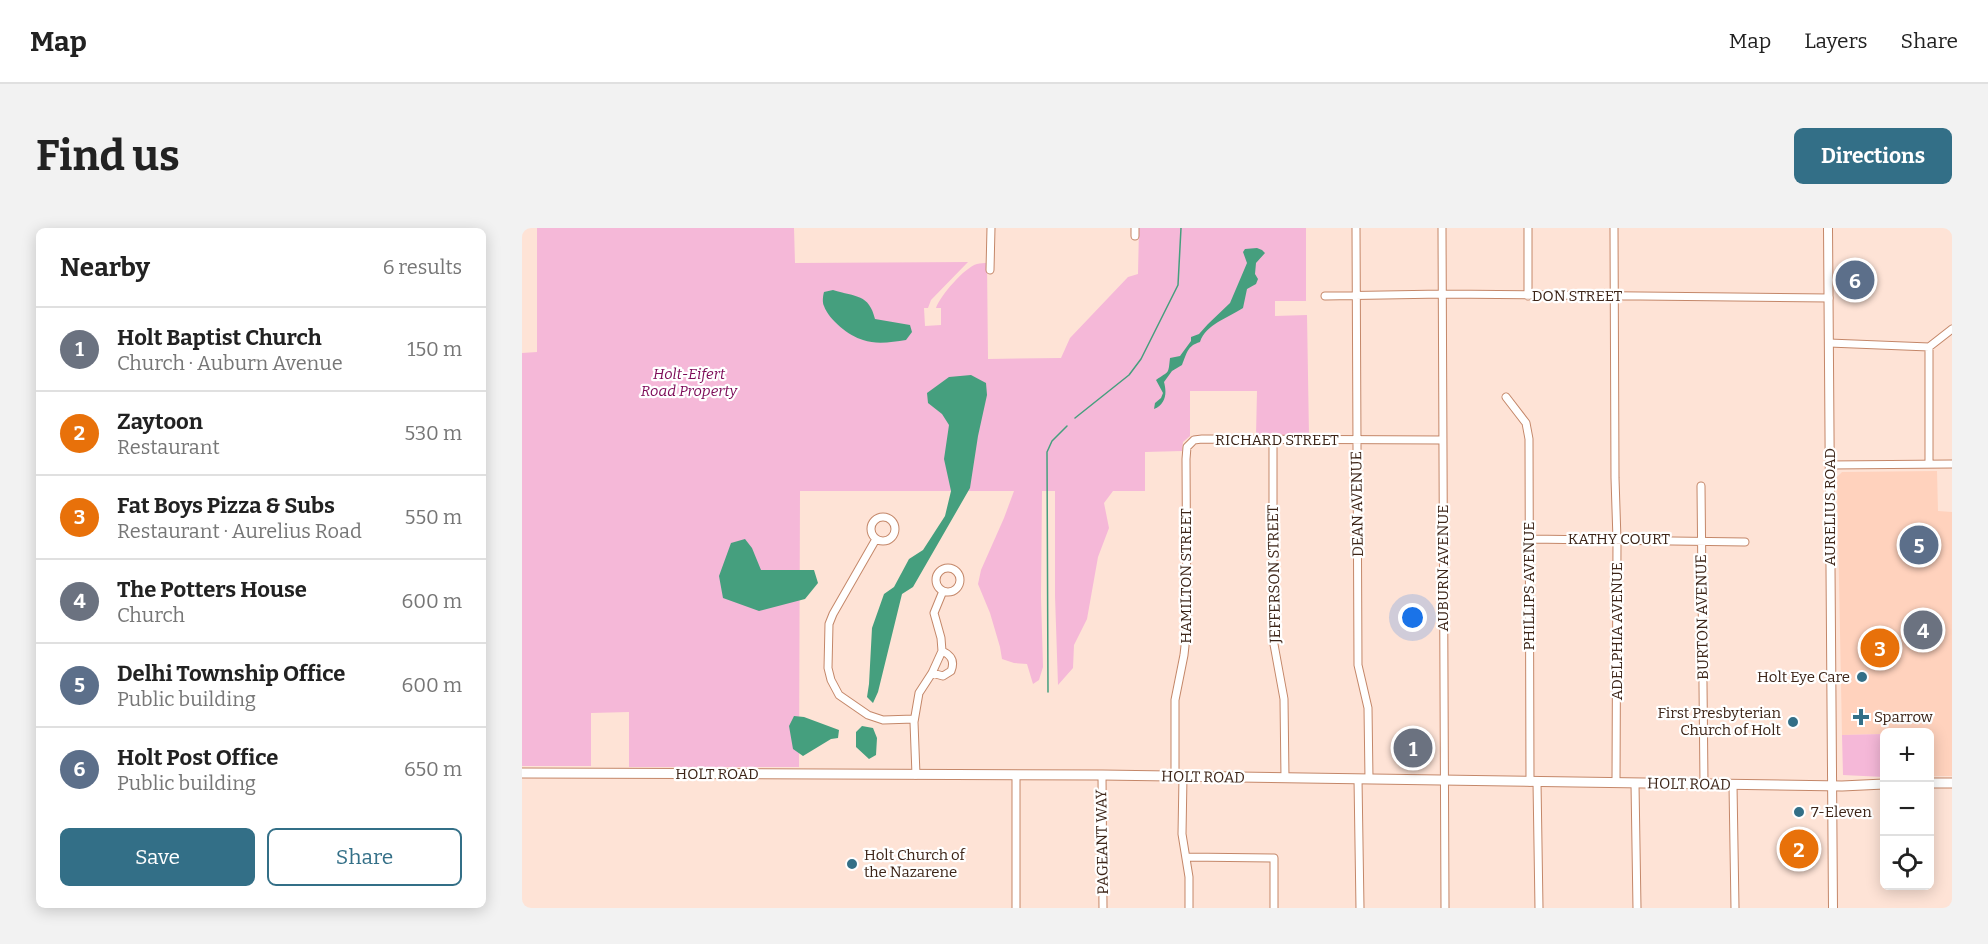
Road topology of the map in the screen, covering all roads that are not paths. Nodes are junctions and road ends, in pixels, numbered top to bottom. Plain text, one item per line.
1 (990, 228) edge
2 (1135, 228) edge
3 (1356, 228) edge
4 (1442, 228) edge
5 (1528, 228) edge
6 (1614, 228) edge
7 (1828, 228) edge
8 (1135, 236) dead end
9 (990, 270) dead end
10 (1443, 294) junction
11 (1325, 296) dead end
12 (1356, 296) junction
13 (1528, 296) junction
14 (1616, 296) junction
15 (1829, 298) junction
16 (1952, 329) edge
17 (1829, 343) junction
18 (1929, 347) junction
19 (1506, 397) dead end
20 (1356, 440) junction
21 (1443, 440) junction
22 (1273, 441) junction
23 (1187, 447) joint
24 (1929, 464) junction
25 (1952, 464) edge
26 (1829, 465) junction
27 (1701, 486) dead end
28 (876, 539) dead end
29 (1529, 539) junction
30 (1617, 540) junction
31 (1701, 541) junction
32 (1745, 542) dead end
33 (943, 591) dead end
34 (942, 651) junction
35 (932, 674) junction
36 (914, 718) junction
37 (522, 773) edge
38 (916, 775) junction
39 (1102, 775) junction
40 (1016, 776) junction
41 (1179, 777) junction
42 (1285, 778) junction
43 (1358, 779) junction
44 (1369, 779) junction
45 (1444, 781) junction
46 (1534, 782) junction
47 (1616, 783) junction
48 (1934, 783) edge
49 (1952, 783) edge
50 (1635, 784) junction
51 (1704, 784) junction
52 (1880, 784) edge
53 (1733, 785) junction
54 (1832, 786) junction
55 (1186, 857) junction
56 (1016, 908) edge
57 (1103, 908) edge
58 (1190, 908) edge
59 (1274, 908) edge
60 (1360, 908) edge
61 (1445, 908) edge
62 (1539, 908) edge
63 (1637, 908) edge
64 (1735, 908) edge
65 (1833, 908) edge

1 - 9 street
2 - 8 street
3 - 12 street, DEAN AVENUE
4 - 10 street, AUBURN AVENUE
5 - 13 street
6 - 14 street
7 - 15 street, AURELIUS ROAD
10 - 12 street, DON STREET
10 - 13 street, DON STREET
10 - 21 street, AUBURN AVENUE
11 - 12 street, DON STREET
12 - 20 street, DEAN AVENUE
13 - 14 street, DON STREET
14 - 15 street, DON STREET
14 - 30 street, ADELPHIA AVENUE
15 - 17 street, AURELIUS ROAD
16 - 18 street
17 - 18 street
17 - 26 street, AURELIUS ROAD
18 - 24 street
19 - 29 street, PHILLIPS AVENUE
20 - 21 street, RICHARD STREET
20 - 22 street, RICHARD STREET
20 - 44 street, DEAN AVENUE
21 - 45 street, AUBURN AVENUE
22 - 23 street, RICHARD STREET
22 - 42 street, JEFFERSON STREET
23 - 41 street, HAMILTON STREET
24 - 25 street
24 - 26 street
26 - 54 street, AURELIUS ROAD
27 - 31 street, BURTON AVENUE
28 - 36 street
29 - 30 street, KATHY COURT
29 - 46 street, PHILLIPS AVENUE
30 - 31 street, KATHY COURT
30 - 47 street, ADELPHIA AVENUE
31 - 32 street, KATHY COURT
31 - 51 street, BURTON AVENUE
33 - 34 street
34 - 35 street
34 - 35 street
35 - 36 street
36 - 38 street
37 - 38 main road, HOLT ROAD
38 - 40 main road, HOLT ROAD
39 - 40 main road, HOLT ROAD
39 - 41 main road, HOLT ROAD
39 - 57 street, PAGEANT WAY
40 - 56 street
41 - 42 main road, HOLT ROAD
41 - 55 street, HAMILTON STREET
42 - 43 main road, HOLT ROAD
43 - 44 main road, HOLT ROAD
43 - 60 street
44 - 45 main road, HOLT ROAD
45 - 46 main road, HOLT ROAD
45 - 61 street, AUBURN AVENUE
46 - 47 main road, HOLT ROAD
46 - 62 street, PHILLIPS AVENUE
47 - 50 main road, HOLT ROAD
48 - 49 main road
50 - 51 main road, HOLT ROAD
50 - 63 street
51 - 53 main road, HOLT ROAD
52 - 54 main road, HOLT ROAD
53 - 54 main road, HOLT ROAD
53 - 64 street
54 - 65 street, AURELIUS ROAD
55 - 58 street, HAMILTON STREET
55 - 59 street

